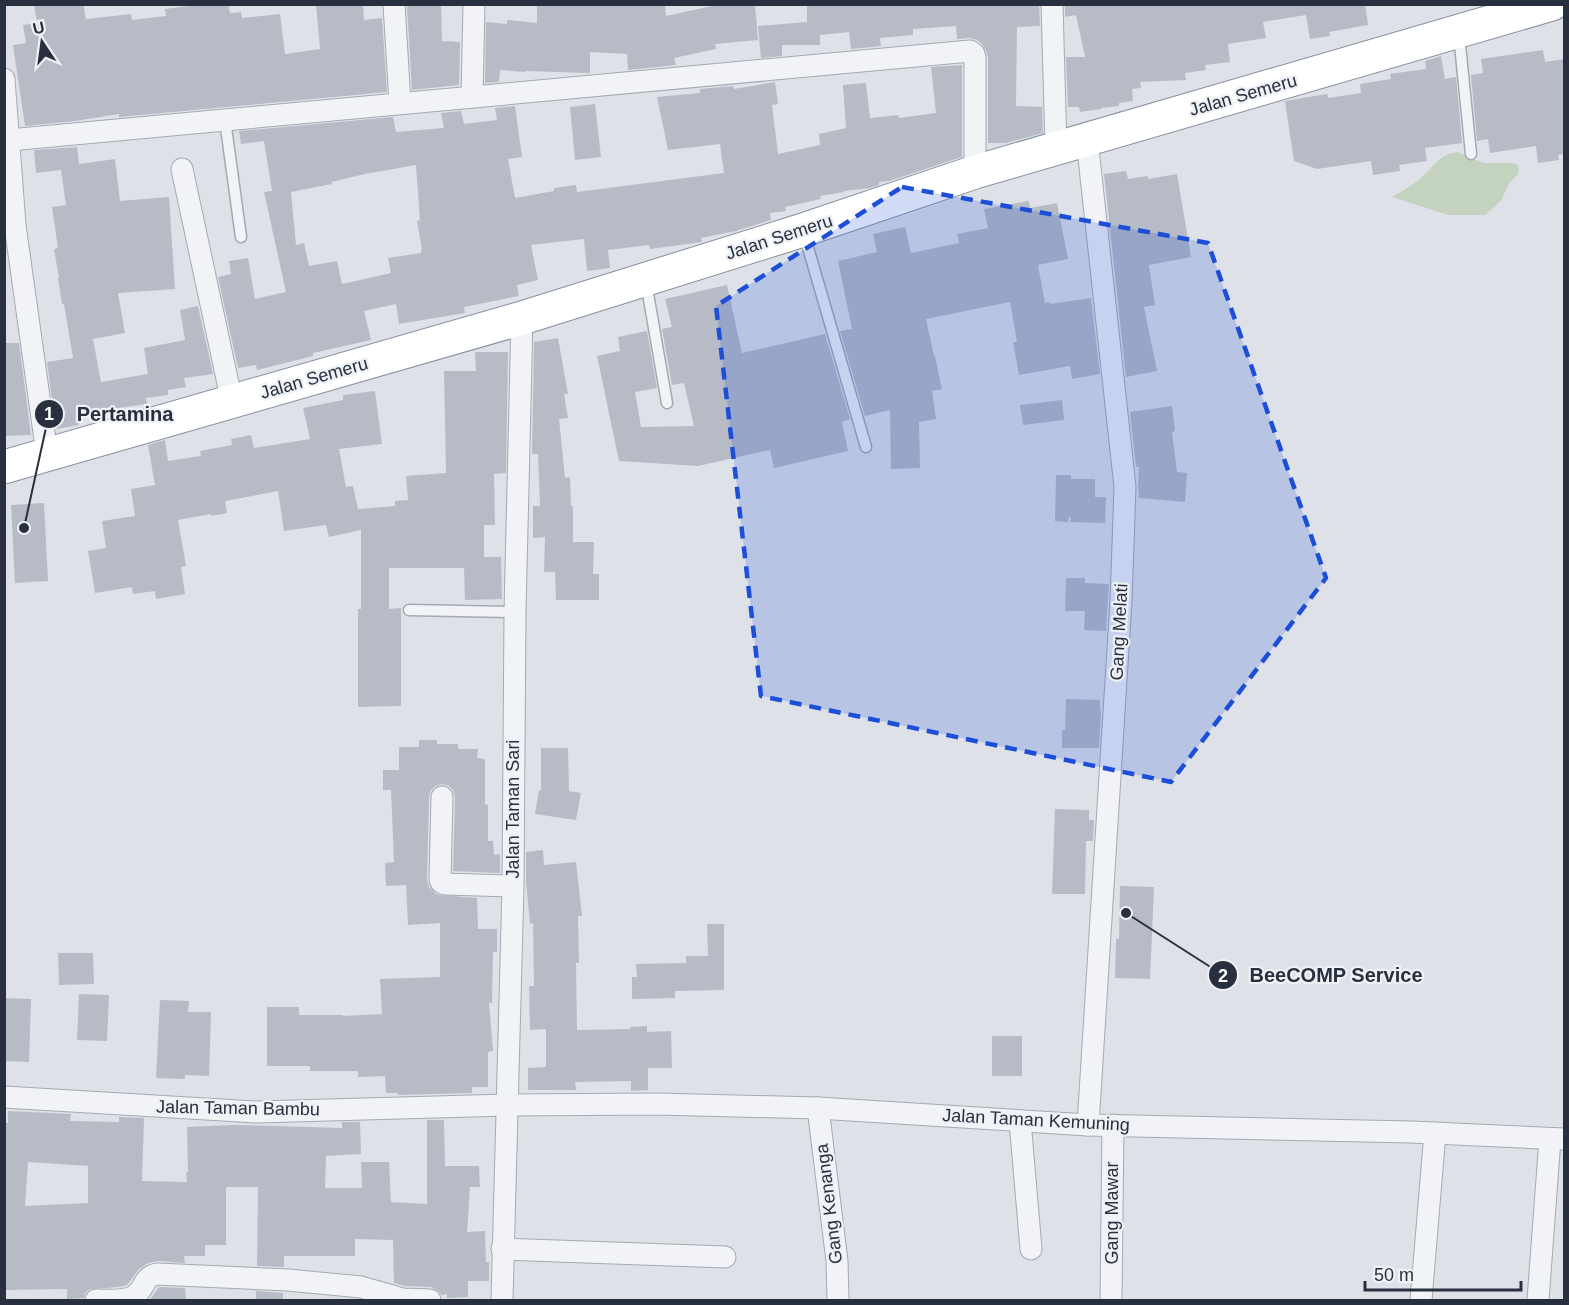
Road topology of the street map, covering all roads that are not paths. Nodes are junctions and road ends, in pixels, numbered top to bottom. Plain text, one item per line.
1 (394, 4) edge
2 (474, 4) edge
3 (1052, 4) edge
4 (1552, 4) edge
5 (1459, 32) junction
6 (4, 79) edge
7 (472, 97) junction
8 (400, 103) junction
9 (225, 120) junction
10 (9, 140) junction
11 (1088, 140) junction
12 (1056, 148) junction
13 (1471, 154) dead end
14 (182, 169) dead end
15 (975, 172) junction
16 (803, 230) junction
17 (241, 237) dead end
18 (645, 279) junction
19 (522, 318) junction
20 (232, 402) junction
21 (667, 403) dead end
22 (866, 447) dead end
23 (46, 454) junction
24 (4, 467) edge
25 (409, 610) dead end
26 (515, 612) junction
27 (442, 796) dead end
28 (513, 886) junction
29 (4, 1097) edge
30 (507, 1105) junction
31 (818, 1108) junction
32 (1020, 1121) junction
33 (1088, 1125) junction
34 (1113, 1125) junction
35 (1435, 1133) junction
36 (1557, 1139) edge
37 (502, 1249) junction
38 (1031, 1249) dead end
39 (725, 1257) dead end
40 (142, 1295) edge
41 (96, 1300) edge
42 (430, 1300) edge
43 (502, 1300) edge
44 (838, 1300) edge
45 (1112, 1300) edge
46 (1421, 1300) edge
47 (1538, 1300) edge

1 - 8 street
2 - 7 street
3 - 12 street
4 - 5 highway, Jalan Semeru
5 - 11 highway, Jalan Semeru
5 - 13 lane
6 - 10 street
7 - 8 street
7 - 15 street
8 - 9 street
9 - 10 street
9 - 17 lane
10 - 23 street
11 - 12 highway, Jalan Semeru
11 - 33 street, Gang Melati
12 - 15 highway, Jalan Semeru
14 - 20 street
15 - 16 highway, Jalan Semeru
16 - 18 highway, Jalan Semeru
16 - 22 lane
18 - 19 highway, Jalan Semeru
18 - 21 lane
19 - 20 highway, Jalan Semeru
19 - 26 street, Jalan Taman Sari
20 - 23 highway, Jalan Semeru
23 - 24 highway, Jalan Semeru
25 - 26 lane
26 - 28 street, Jalan Taman Sari
27 - 28 street
28 - 30 street, Jalan Taman Sari
29 - 30 street, Jalan Taman Bambu
30 - 31 street, Jalan Taman Kemuning
30 - 37 street, Jalan Taman Sari
31 - 32 street, Jalan Taman Kemuning
31 - 44 street, Gang Kenanga
32 - 33 street, Jalan Taman Kemuning
32 - 38 street
33 - 34 street, Jalan Taman Kemuning
34 - 35 street, Jalan Taman Kemuning
34 - 45 street, Gang Mawar
35 - 36 street, Jalan Taman Kemuning
35 - 46 street
36 - 47 street
37 - 39 street
37 - 43 street, Jalan Taman Sari
40 - 41 street
40 - 42 street

